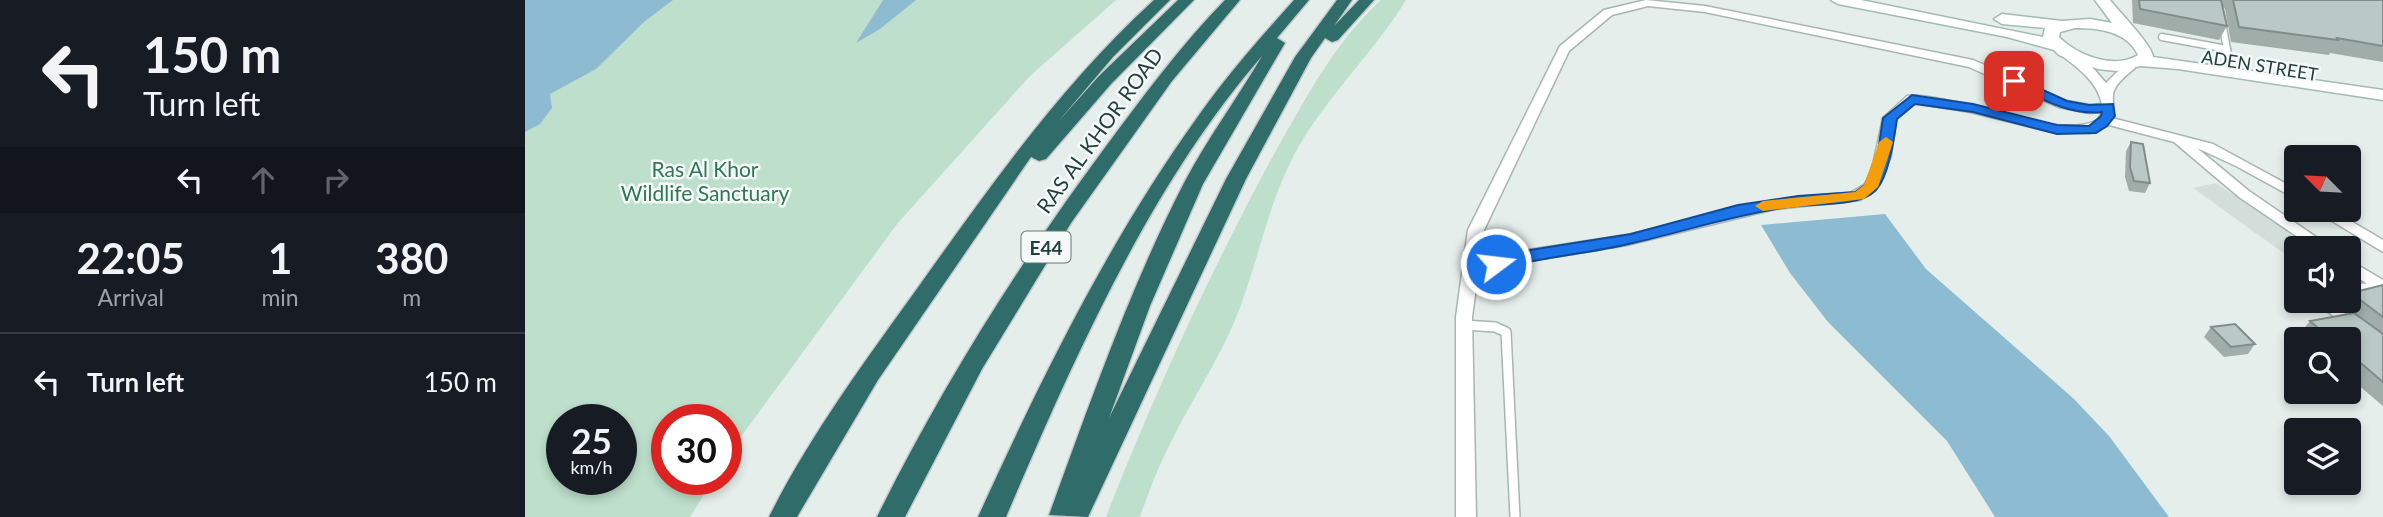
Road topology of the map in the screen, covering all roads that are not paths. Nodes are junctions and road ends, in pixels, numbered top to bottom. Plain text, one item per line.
1 (1163, 0) edge
2 (1187, 0) edge
3 (1233, 0) edge
4 (1345, 0) edge
5 (1367, 0) edge
6 (1837, 0) edge
7 (1898, 0) edge
8 (2090, 0) edge
9 (2102, 0) edge
10 (1295, 7) edge
11 (2219, 10) edge
12 (2064, 24) junction
13 (2162, 37) dead end
14 (2135, 39) junction
15 (2061, 49) junction
16 (2228, 55) junction
17 (2136, 63) junction
18 (2383, 82) edge
19 (1283, 95) junction
20 (2383, 95) edge
21 (2107, 107) junction
22 (2176, 138) junction
23 (2284, 188) edge
24 (2341, 222) edge
25 (2306, 236) edge
26 (965, 237) junction
27 (2383, 247) edge
28 (1496, 264) dead end
29 (2361, 273) edge
30 (2361, 289) edge
31 (2383, 289) edge
32 (2337, 313) edge
33 (1464, 325) junction
34 (2355, 327) edge
35 (783, 517) edge
36 (891, 517) edge
37 (992, 517) edge
38 (1061, 517) edge
39 (1075, 517) edge
40 (1467, 517) edge
41 (1515, 517) edge

1 - 26 highway
2 - 26 highway
3 - 36 highway, RAS AL KHOR ROAD / E44
4 - 19 highway
5 - 19 highway
6 - 15 street
7 - 12 street
8 - 12 street
9 - 14 street
10 - 37 highway
10 - 38 highway
11 - 16 lane
12 - 14 street, ADEN STREET
12 - 15 street
13 - 16 lane
14 - 16 street, ADEN STREET
14 - 17 street
15 - 17 street, ADEN STREET
15 - 21 street
16 - 18 street, ADEN STREET
17 - 20 street, ADEN STREET
17 - 21 street
19 - 39 highway
21 - 22 street
21 - 28 street
21 - 33 street
22 - 23 street
22 - 25 street
24 - 27 street
26 - 35 highway
29 - 31 street
30 - 31 lane
32 - 34 lane
33 - 40 street
33 - 41 lane

